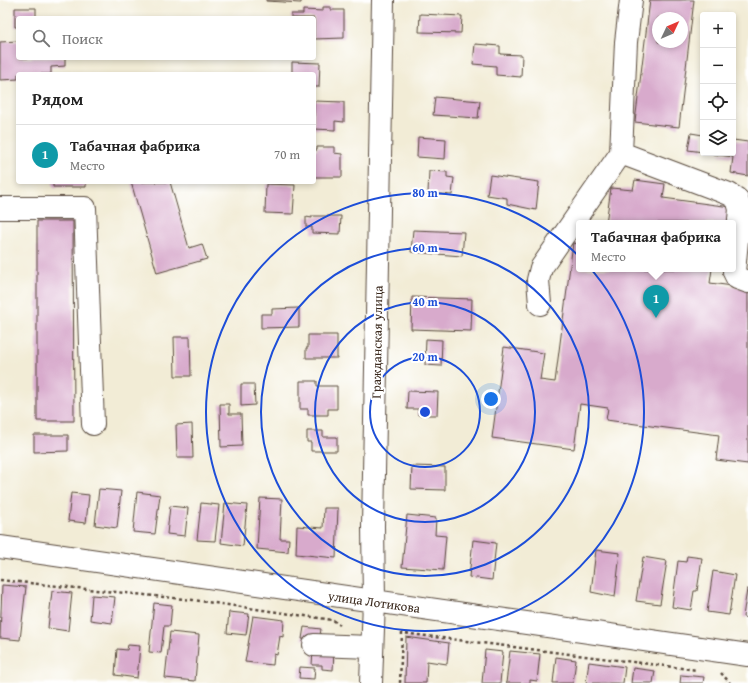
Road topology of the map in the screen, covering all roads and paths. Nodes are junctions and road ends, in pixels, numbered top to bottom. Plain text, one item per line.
1 (383, 0) edge
2 (631, 0) edge
3 (621, 153) junction
4 (0, 208) edge
5 (736, 251) edge
6 (734, 272) edge
7 (748, 282) edge
8 (540, 304) dead end
9 (93, 424) dead end
10 (0, 547) edge
11 (0, 580) edge
12 (374, 601) junction
13 (340, 626) dead end
14 (314, 645) dead end
15 (372, 647) junction
16 (748, 655) edge
17 (705, 671) dead end
18 (713, 672) dead end
19 (721, 673) junction
20 (728, 674) dead end
21 (371, 683) edge
22 (400, 683) edge
23 (730, 683) edge

1 - 12 street, Гражданская улица
2 - 3 street
3 - 5 street
3 - 8 street
4 - 9 street
6 - 7 street
10 - 12 street, улица Лотикова
11 - 13 path
12 - 15 street, Гражданская улица
12 - 16 street, улица Лотикова
14 - 15 street
15 - 21 street, Гражданская улица
17 - 22 path
18 - 19 path
19 - 20 path
19 - 23 path

